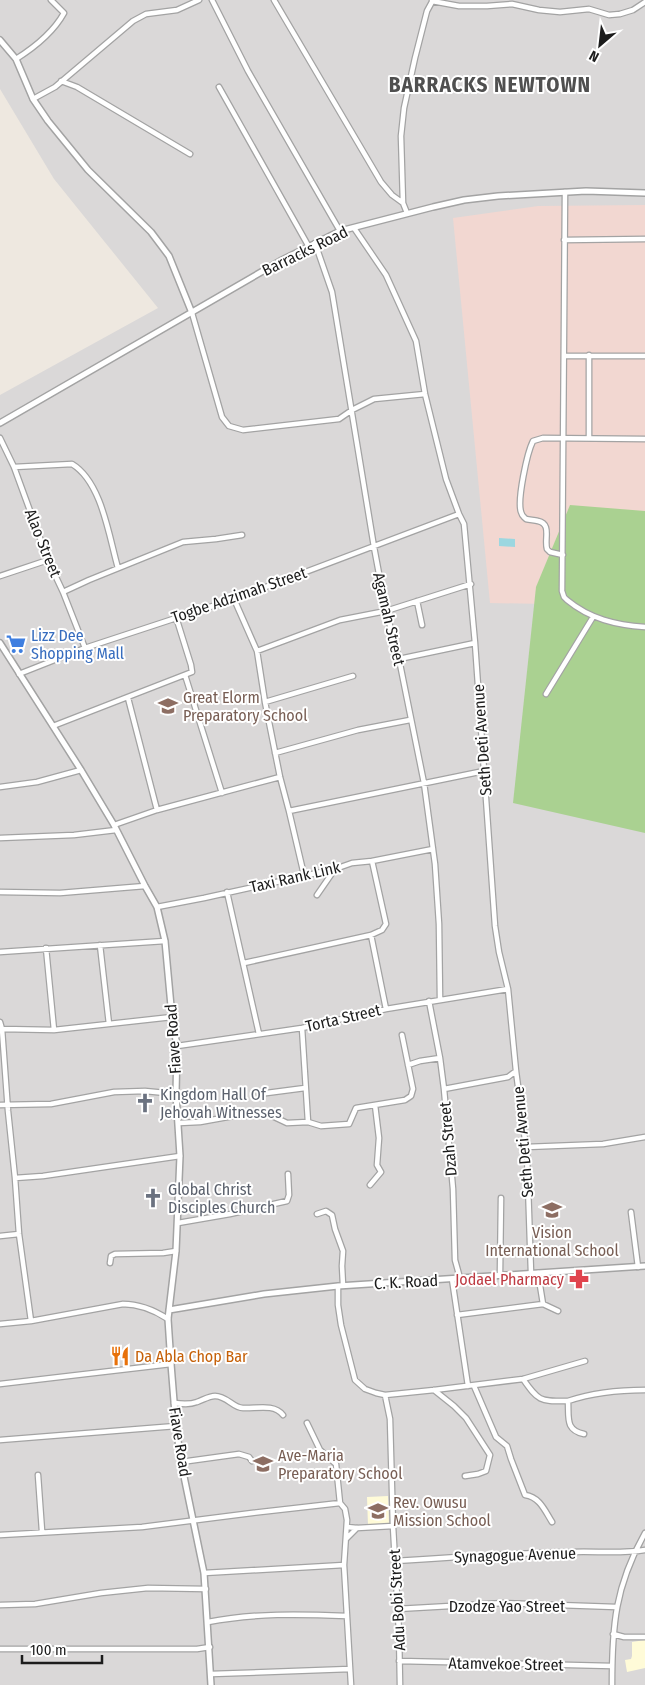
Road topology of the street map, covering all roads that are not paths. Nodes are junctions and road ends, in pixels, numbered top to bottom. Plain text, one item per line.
1 (51, 0) edge
2 (200, 0) edge
3 (212, 0) edge
4 (274, 0) edge
5 (433, 1) edge
6 (645, 2) edge
7 (0, 40) edge
8 (16, 59) junction
9 (61, 81) junction
10 (219, 87) dead end
11 (34, 99) junction
12 (190, 154) dead end
13 (565, 192) junction
14 (645, 193) edge
15 (403, 203) junction
16 (408, 213) junction
17 (354, 228) junction
18 (340, 231) junction
19 (645, 239) edge
20 (564, 240) junction
21 (315, 243) junction
22 (309, 246) junction
23 (192, 313) junction
24 (589, 355) junction
25 (564, 356) junction
26 (645, 356) edge
27 (425, 394) junction
28 (352, 410) junction
29 (0, 423) edge
30 (0, 438) edge
31 (563, 438) junction
32 (589, 438) junction
33 (645, 439) edge
34 (14, 467) junction
35 (459, 514) junction
36 (242, 535) dead end
37 (374, 547) junction
38 (562, 555) junction
39 (48, 560) junction
40 (118, 568) junction
41 (0, 576) edge
42 (471, 584) junction
43 (63, 592) junction
44 (234, 599) junction
45 (417, 601) junction
46 (386, 611) junction
47 (176, 617) junction
48 (592, 617) junction
49 (422, 625) dead end
50 (645, 628) edge
51 (0, 643) edge
52 (475, 643) junction
53 (84, 648) junction
54 (257, 651) junction
55 (3, 653) edge
56 (399, 659) junction
57 (19, 674) junction
58 (185, 675) junction
59 (353, 676) dead end
60 (546, 694) dead end
61 (128, 698) junction
62 (265, 702) junction
63 (410, 720) junction
64 (53, 726) junction
65 (275, 753) junction
66 (81, 770) junction
67 (484, 771) junction
68 (280, 777) junction
69 (424, 783) junction
70 (0, 786) edge
71 (222, 793) junction
72 (157, 810) junction
73 (289, 811) junction
74 (114, 825) junction
75 (116, 830) junction
76 (0, 838) edge
77 (433, 849) junction
78 (372, 861) junction
79 (335, 869) junction
80 (304, 875) junction
81 (145, 886) junction
82 (0, 892) edge
83 (227, 892) junction
84 (317, 895) dead end
85 (157, 907) junction
86 (371, 934) junction
87 (165, 940) junction
88 (100, 945) junction
89 (46, 948) junction
90 (0, 952) edge
91 (244, 963) junction
92 (508, 989) junction
93 (440, 999) junction
94 (429, 1001) junction
95 (386, 1009) junction
96 (172, 1017) junction
97 (0, 1022) edge
98 (110, 1024) junction
99 (302, 1028) junction
100 (1, 1029) edge
101 (54, 1030) junction
102 (258, 1034) junction
103 (402, 1035) dead end
104 (177, 1046) junction
105 (440, 1058) junction
106 (408, 1065) junction
107 (516, 1071) junction
108 (305, 1088) junction
109 (444, 1090) junction
110 (176, 1094) junction
111 (259, 1094) dead end
112 (8, 1104) junction
113 (0, 1105) edge
114 (375, 1106) junction
115 (308, 1122) junction
116 (179, 1123) junction
117 (645, 1137) edge
118 (526, 1146) junction
119 (180, 1156) junction
120 (288, 1174) dead end
121 (16, 1178) junction
122 (370, 1185) dead end
123 (501, 1198) dead end
124 (631, 1212) dead end
125 (317, 1214) dead end
126 (178, 1223) junction
127 (19, 1234) junction
128 (0, 1236) edge
129 (176, 1251) junction
130 (110, 1263) dead end
131 (645, 1266) edge
132 (638, 1267) junction
133 (531, 1273) junction
134 (538, 1273) junction
135 (500, 1274) junction
136 (460, 1278) junction
137 (452, 1279) junction
138 (341, 1285) junction
139 (543, 1304) junction
140 (169, 1310) junction
141 (558, 1311) dead end
142 (457, 1315) junction
143 (168, 1319) junction
144 (31, 1321) junction
145 (0, 1324) edge
146 (585, 1361) dead end
147 (171, 1364) junction
148 (523, 1379) junction
149 (0, 1384) edge
150 (468, 1386) junction
151 (474, 1386) junction
152 (434, 1390) junction
153 (645, 1390) edge
154 (385, 1395) junction
155 (568, 1401) junction
156 (174, 1403) junction
157 (283, 1415) dead end
158 (307, 1423) dead end
159 (176, 1426) junction
160 (584, 1434) dead end
161 (0, 1440) edge
162 (252, 1461) dead end
163 (182, 1462) junction
164 (38, 1475) dead end
165 (464, 1476) dead end
166 (340, 1503) junction
167 (194, 1520) junction
168 (552, 1522) dead end
169 (347, 1526) junction
170 (393, 1526) junction
171 (357, 1528) junction
172 (42, 1531) junction
173 (645, 1533) edge
174 (0, 1535) edge
175 (346, 1539) junction
176 (645, 1550) edge
177 (635, 1552) junction
178 (395, 1561) junction
179 (344, 1565) junction
180 (204, 1572) junction
181 (206, 1589) junction
182 (0, 1604) edge
183 (616, 1607) junction
184 (397, 1609) junction
185 (347, 1616) junction
186 (208, 1622) junction
187 (614, 1634) junction
188 (645, 1637) edge
189 (210, 1647) junction
190 (0, 1650) edge
191 (400, 1661) junction
192 (612, 1666) junction
193 (350, 1669) junction
194 (211, 1674) junction
195 (211, 1685) edge
196 (350, 1685) edge
197 (400, 1685) edge
198 (612, 1685) edge

1 - 8 street
2 - 9 street
3 - 18 street
4 - 15 street
5 - 6 street
5 - 15 street
7 - 8 street
8 - 11 street
9 - 11 street
9 - 12 street
10 - 22 street
11 - 23 street
13 - 14 street, Barracks Road
13 - 16 street, Barracks Road
13 - 20 street
15 - 16 street
16 - 17 street, Barracks Road
17 - 18 street, Barracks Road
17 - 27 street, Seth Deti Avenue
18 - 21 street, Barracks Road
19 - 20 street
20 - 25 street
21 - 22 street, Barracks Road
21 - 28 street, Agamah Street
22 - 23 street, Barracks Road
23 - 28 street
23 - 29 street, Barracks Road
24 - 25 street
24 - 26 street
24 - 32 street
25 - 31 street
27 - 28 street
27 - 35 street, Seth Deti Avenue
28 - 37 street, Agamah Street
30 - 34 street, Alao Street
31 - 32 street
31 - 38 street
31 - 38 street
32 - 33 street
34 - 39 street, Alao Street
34 - 40 street
35 - 37 street, Togbe Adzimah Street
35 - 42 street, Seth Deti Avenue
36 - 40 street
37 - 44 street, Togbe Adzimah Street
37 - 46 street, Agamah Street
38 - 48 street
39 - 41 street
39 - 43 street, Alao Street
40 - 43 street
42 - 45 street
42 - 52 street, Seth Deti Avenue
43 - 53 street, Alao Street
44 - 47 street, Togbe Adzimah Street
44 - 54 street
45 - 46 street
45 - 49 street
46 - 54 street
46 - 56 street, Agamah Street
47 - 53 street, Togbe Adzimah Street
47 - 58 street
48 - 50 street
48 - 60 street
51 - 55 street, Fiave Road
52 - 56 street
52 - 67 street, Seth Deti Avenue
53 - 57 street, Togbe Adzimah Street
54 - 62 street
55 - 57 street, Fiave Road
56 - 63 street, Agamah Street
57 - 64 street, Fiave Road
58 - 61 street
58 - 71 street
59 - 62 street
61 - 64 street
61 - 72 street
62 - 65 street
63 - 65 street
63 - 69 street, Agamah Street
64 - 66 street, Fiave Road
65 - 68 street
66 - 70 street
66 - 74 street, Fiave Road
67 - 69 street
67 - 92 street, Seth Deti Avenue
68 - 71 street
68 - 73 street
69 - 73 street
69 - 77 street, Agamah Street
71 - 72 street
72 - 74 street
73 - 80 street
74 - 75 street, Fiave Road
75 - 76 street
75 - 81 street, Fiave Road
77 - 78 street, Taxi Rank Link
77 - 93 street, Agamah Street
78 - 79 street, Taxi Rank Link
78 - 86 street
79 - 80 street, Taxi Rank Link
79 - 84 street
80 - 83 street, Taxi Rank Link
81 - 82 street
81 - 85 street, Fiave Road
83 - 85 street, Taxi Rank Link
83 - 91 street
85 - 87 street, Fiave Road
86 - 91 street
86 - 95 street
87 - 88 street
87 - 96 street, Fiave Road
88 - 89 street
88 - 98 street
89 - 90 street
89 - 101 street
91 - 102 street
92 - 93 street, Torta Street
92 - 107 street, Seth Deti Avenue
93 - 94 street, Torta Street
94 - 95 street, Torta Street
94 - 105 street, Dzah Street
95 - 99 street, Torta Street
96 - 98 street
96 - 104 street, Fiave Road
97 - 100 street
98 - 101 street
99 - 102 street, Torta Street
99 - 108 street
100 - 101 street
100 - 112 street
102 - 104 street, Torta Street
103 - 106 street
104 - 110 street, Fiave Road
105 - 106 street
105 - 109 street, Dzah Street
106 - 114 street
107 - 109 street
107 - 118 street, Seth Deti Avenue
108 - 111 street
108 - 115 street
109 - 136 street, Dzah Street
110 - 112 street
110 - 116 street, Fiave Road
112 - 113 street
112 - 121 street
114 - 115 street
114 - 122 street
115 - 116 street
116 - 119 street, Fiave Road
117 - 118 street
118 - 133 street, Seth Deti Avenue
119 - 121 street
119 - 126 street, Fiave Road
120 - 126 street
121 - 127 street
123 - 135 street
124 - 132 street
125 - 138 street
126 - 129 street, Fiave Road
127 - 128 street
127 - 144 street
129 - 130 street
129 - 140 street, Fiave Road
131 - 132 street, C. K. Road
132 - 134 street, C. K. Road
133 - 134 street, C. K. Road
133 - 135 street, C. K. Road
134 - 139 street
135 - 136 street, C. K. Road
136 - 137 street, C. K. Road
137 - 138 street, C. K. Road
137 - 142 street
138 - 140 street, C. K. Road
138 - 154 street
139 - 141 street
139 - 142 street
140 - 143 street, Fiave Road
142 - 150 street
143 - 144 street
143 - 147 street, Fiave Road
144 - 145 street
146 - 148 street
147 - 149 street
147 - 156 street, Fiave Road
148 - 151 street
148 - 155 street
150 - 151 street
150 - 152 street
151 - 168 street
152 - 154 street
152 - 165 street
153 - 155 street
154 - 170 street, Adu Bobi Street
155 - 160 street
156 - 157 street
156 - 159 street, Fiave Road
158 - 166 street
159 - 161 street
159 - 163 street, Fiave Road
162 - 163 street
163 - 167 street, Fiave Road
164 - 172 street
166 - 167 street
166 - 169 street
167 - 172 street
167 - 180 street, Fiave Road
169 - 171 street
169 - 175 street
170 - 171 street
170 - 178 street, Adu Bobi Street
171 - 175 street
172 - 174 street
173 - 177 street
175 - 179 street
176 - 177 street, Synagogue Avenue
177 - 178 street, Synagogue Avenue
177 - 183 street
178 - 184 street, Adu Bobi Street
179 - 180 street
179 - 185 street
180 - 181 street, Fiave Road
181 - 182 street
181 - 186 street, Fiave Road
183 - 184 street, Dzodze Yao Street
183 - 187 street
184 - 191 street, Adu Bobi Street
185 - 186 street
185 - 193 street
186 - 189 street, Fiave Road
187 - 188 street
187 - 192 street
189 - 190 street
189 - 194 street, Fiave Road
191 - 192 street, Atamvekoe Street
191 - 197 street, Adu Bobi Street
192 - 198 street
193 - 194 street
193 - 196 street
194 - 195 street, Fiave Road

